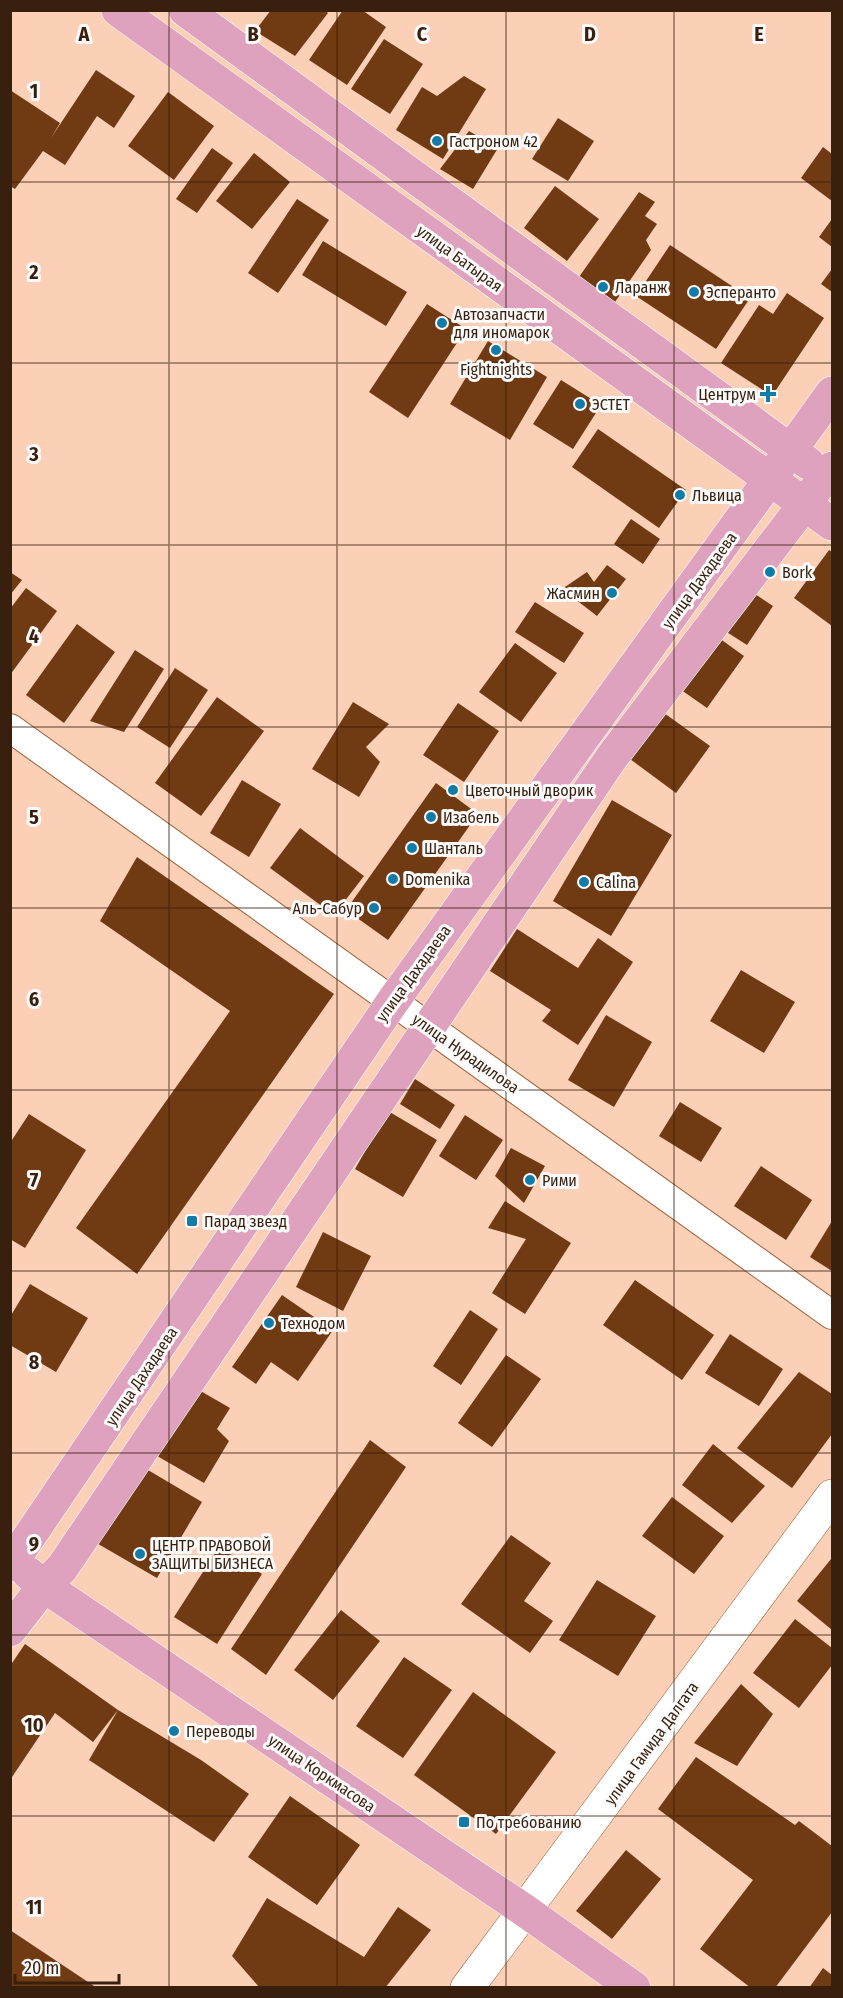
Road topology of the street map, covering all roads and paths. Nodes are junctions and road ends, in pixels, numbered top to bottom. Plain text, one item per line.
1 (118, 10) edge
2 (185, 10) edge
3 (832, 393) edge
4 (792, 449) junction
5 (830, 476) edge
6 (770, 482) junction
7 (832, 524) edge
8 (10, 728) edge
9 (393, 1001) junction
10 (428, 1025) junction
11 (832, 1315) edge
12 (832, 1496) edge
13 (12, 1562) edge
14 (44, 1586) junction
15 (10, 1630) edge
16 (525, 1910) junction
17 (467, 1988) edge
18 (634, 1988) edge

1 - 6 main road, улица Батырая
2 - 4 main road
3 - 4 main road, улица Дахадаева
4 - 5 main road
4 - 6 main road, улица Дахадаева
5 - 10 main road
6 - 7 main road, улица Батырая
6 - 9 main road, улица Дахадаева
8 - 9 street, улица Нурадилова
9 - 10 street, улица Нурадилова
9 - 13 main road, улица Дахадаева
10 - 11 street, улица Нурадилова
10 - 14 main road
12 - 16 street, улица Гамида Далгата
13 - 14 main road, улица Коркмасова
14 - 15 main road
14 - 16 main road, улица Коркмасова
16 - 17 street, улица Гамида Далгата
16 - 18 main road, улица Коркмасова

